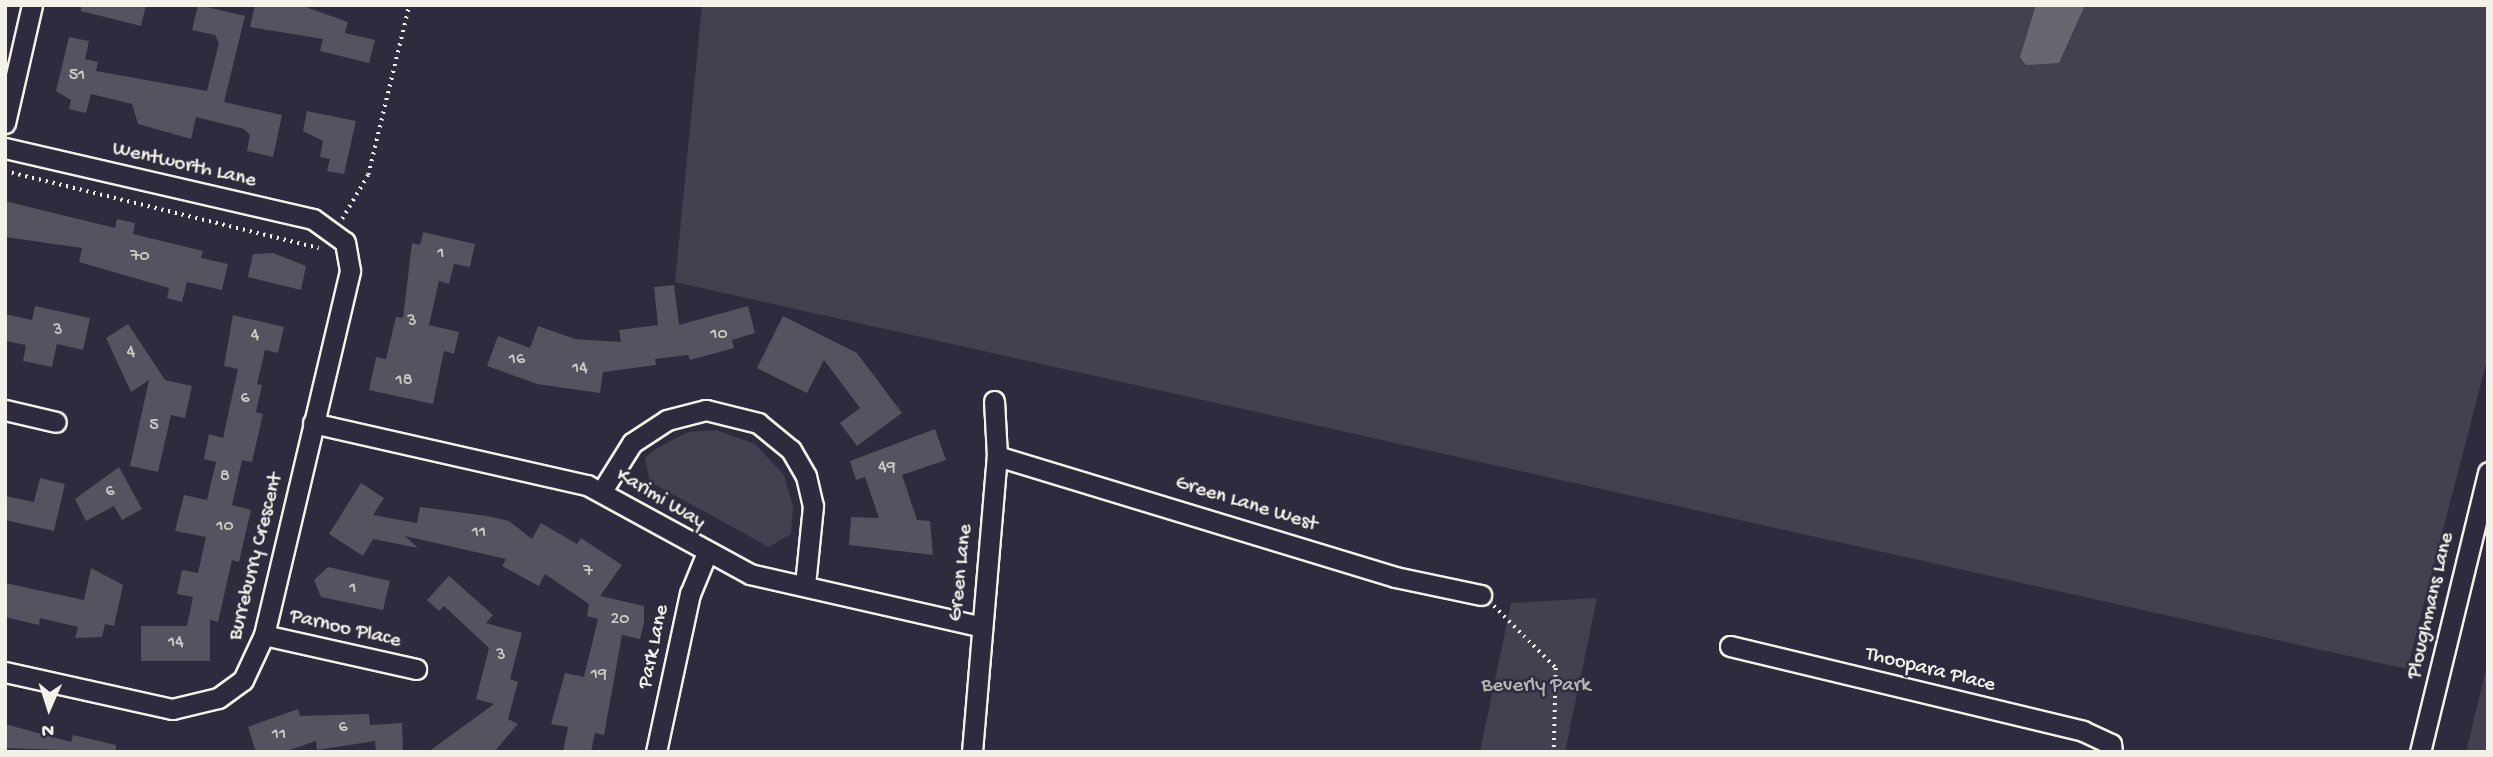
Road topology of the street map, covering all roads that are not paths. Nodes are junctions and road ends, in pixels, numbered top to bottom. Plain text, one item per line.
1 (32, 5) edge
2 (5, 123) edge
3 (5, 148) edge
4 (341, 236) joint
5 (993, 401) dead end
6 (5, 410) edge
7 (56, 422) dead end
8 (313, 423) junction
9 (997, 456) junction
10 (2488, 472) edge
11 (602, 491) junction
12 (706, 555) junction
13 (805, 585) junction
14 (1481, 595) road end
15 (979, 626) junction
16 (264, 635) junction
17 (1730, 646) dead end
18 (416, 669) dead end
19 (5, 672) edge
20 (656, 752) edge
21 (972, 752) edge
22 (2112, 752) edge
23 (2420, 752) edge

1 - 2 street
3 - 4 street, Wentworth Lane
4 - 8 street, Burreburry Crescent
5 - 9 street, Green Lane
6 - 7 street
8 - 11 street, Karimi Way
8 - 16 street, Burreburry Crescent
9 - 14 street, Green Lane West
9 - 15 street, Green Lane
10 - 23 street, Ploughmans Lane
11 - 12 street, Karimi Way
11 - 13 street
12 - 13 street, Karimi Way
12 - 20 street, Park Lane
13 - 15 street, Karimi Way
15 - 21 street, Green Lane
16 - 18 street, Parnoo Place
16 - 19 street, Burreburry Crescent
17 - 22 street, Thoopara Place

